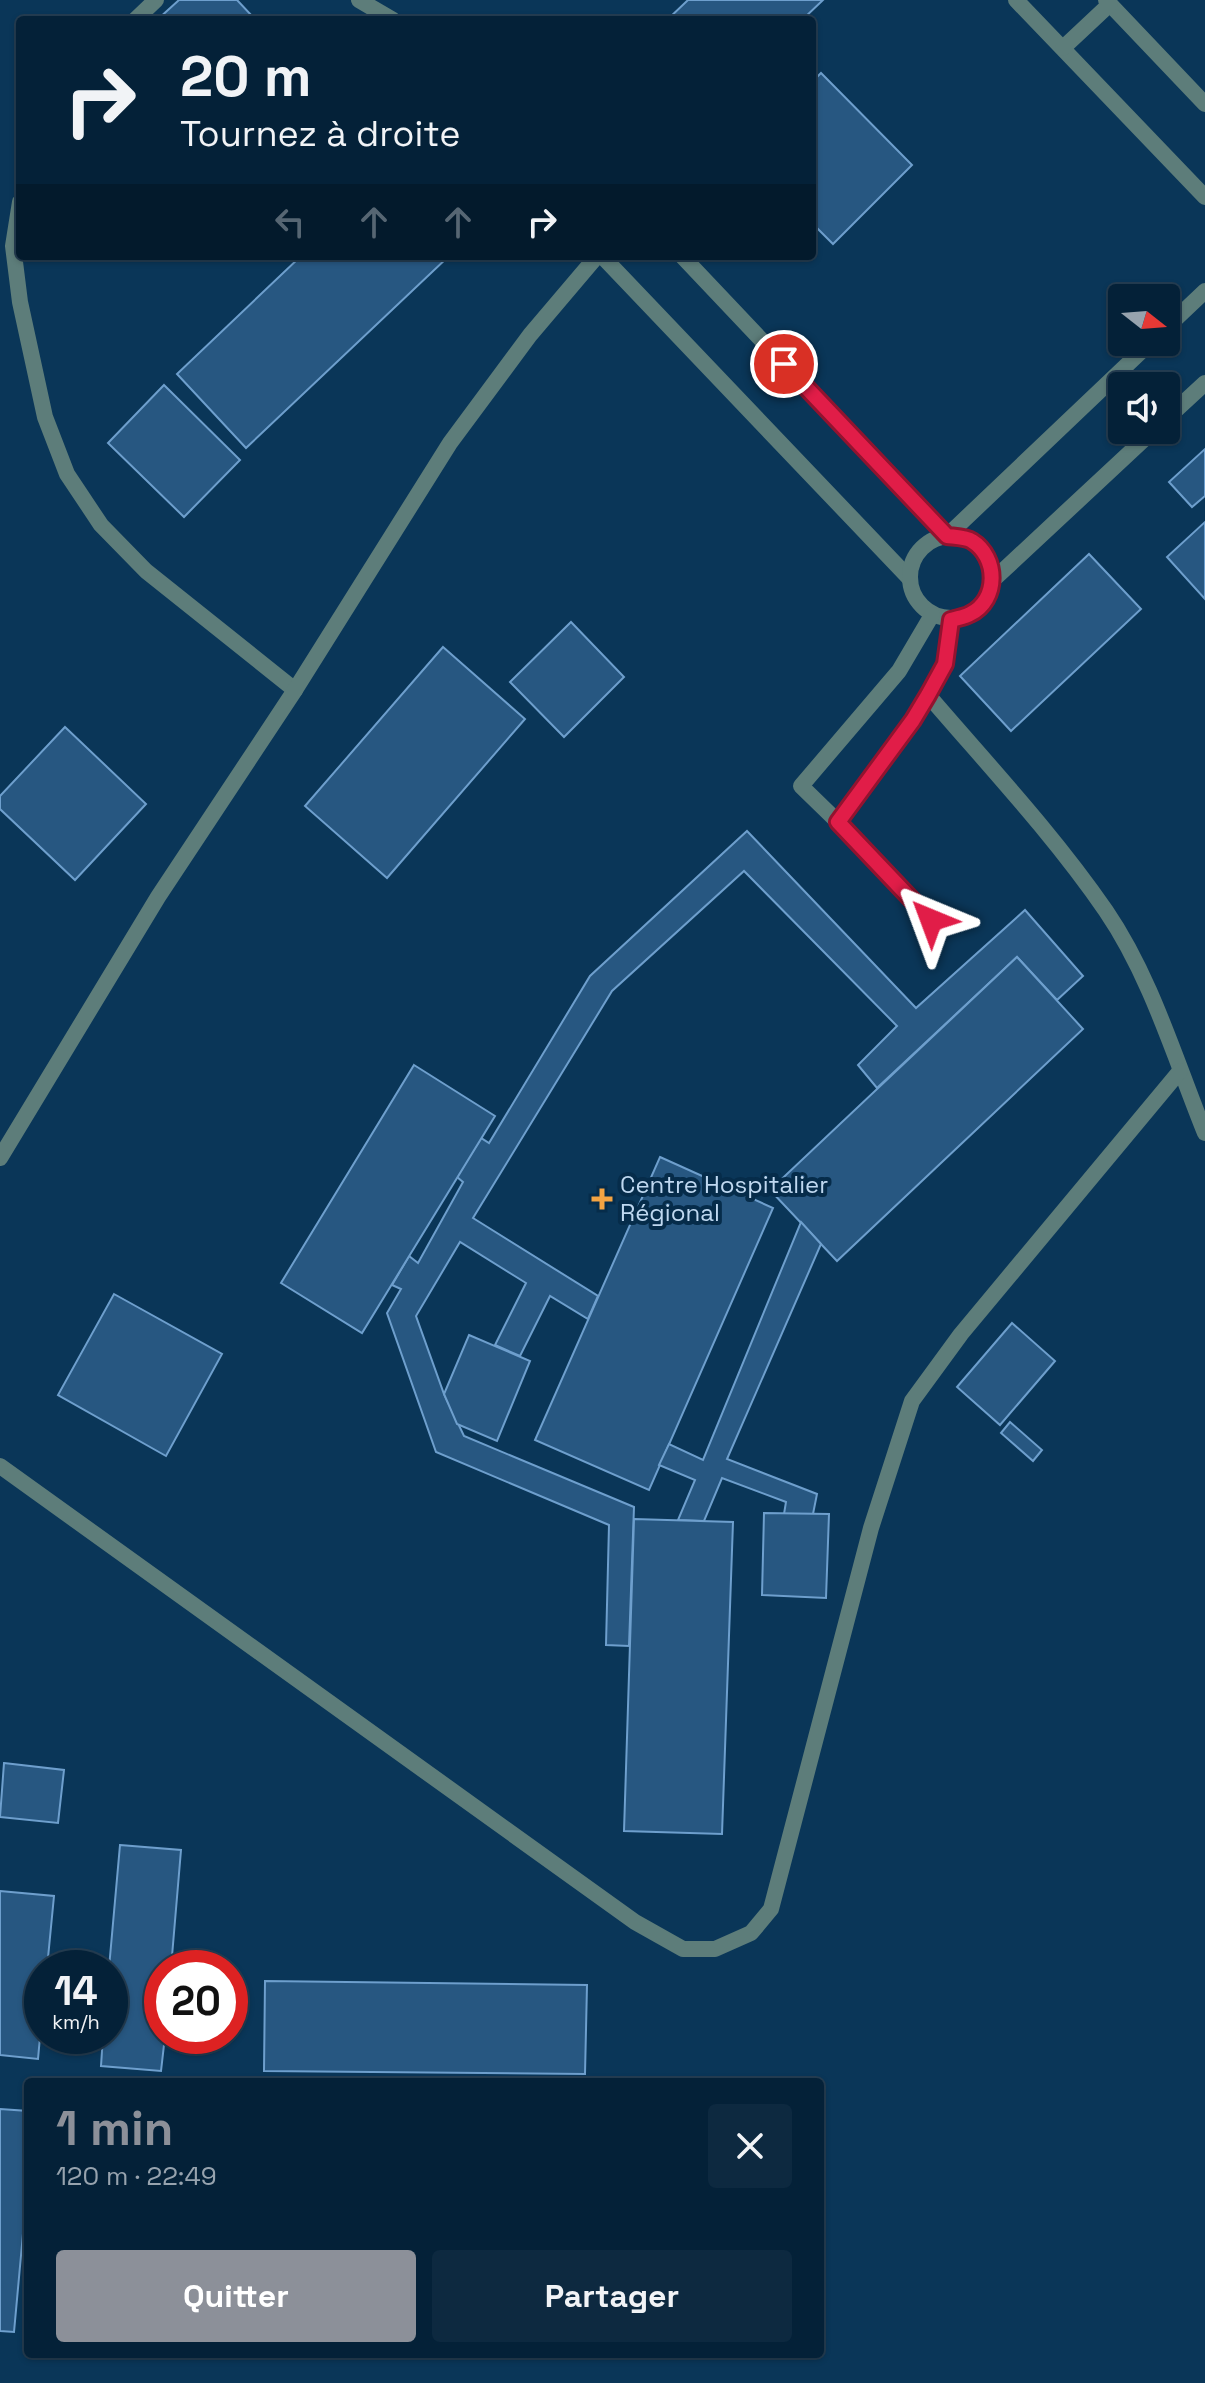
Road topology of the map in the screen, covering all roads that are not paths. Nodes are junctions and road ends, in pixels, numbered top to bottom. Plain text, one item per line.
1 (156, 0) edge
2 (359, 0) edge
3 (1016, 0) edge
4 (1108, 2) edge
5 (139, 16) edge
6 (386, 16) edge
7 (1063, 48) junction
8 (1205, 104) edge
9 (1205, 197) edge
10 (16, 227) edge
11 (596, 260) edge
12 (604, 260) edge
13 (686, 260) edge
14 (1205, 291) edge
15 (1180, 315) edge
16 (1136, 356) edge
17 (1205, 383) edge
18 (1180, 406) edge
19 (1139, 444) edge
20 (947, 536) junction
21 (910, 579) junction
22 (993, 580) junction
23 (932, 615) junction
24 (951, 620) junction
25 (295, 690) junction
26 (928, 695) junction
27 (838, 822) junction
28 (931, 920) dead end
29 (1180, 1071) junction
30 (1205, 1133) edge
31 (0, 1158) edge
32 (0, 1466) edge

1 - 5 lane
2 - 6 lane
3 - 7 lane
4 - 7 lane
4 - 8 lane
7 - 9 lane
10 - 25 lane
11 - 25 lane
12 - 21 lane
13 - 20 lane
14 - 15 lane
16 - 20 lane
17 - 18 lane
19 - 22 lane
20 - 21 lane
20 - 22 lane
21 - 23 lane
22 - 24 lane
23 - 24 lane
23 - 27 lane
24 - 26 lane
25 - 31 lane
26 - 27 lane
26 - 29 lane
27 - 28 lane
29 - 30 lane
29 - 32 lane

